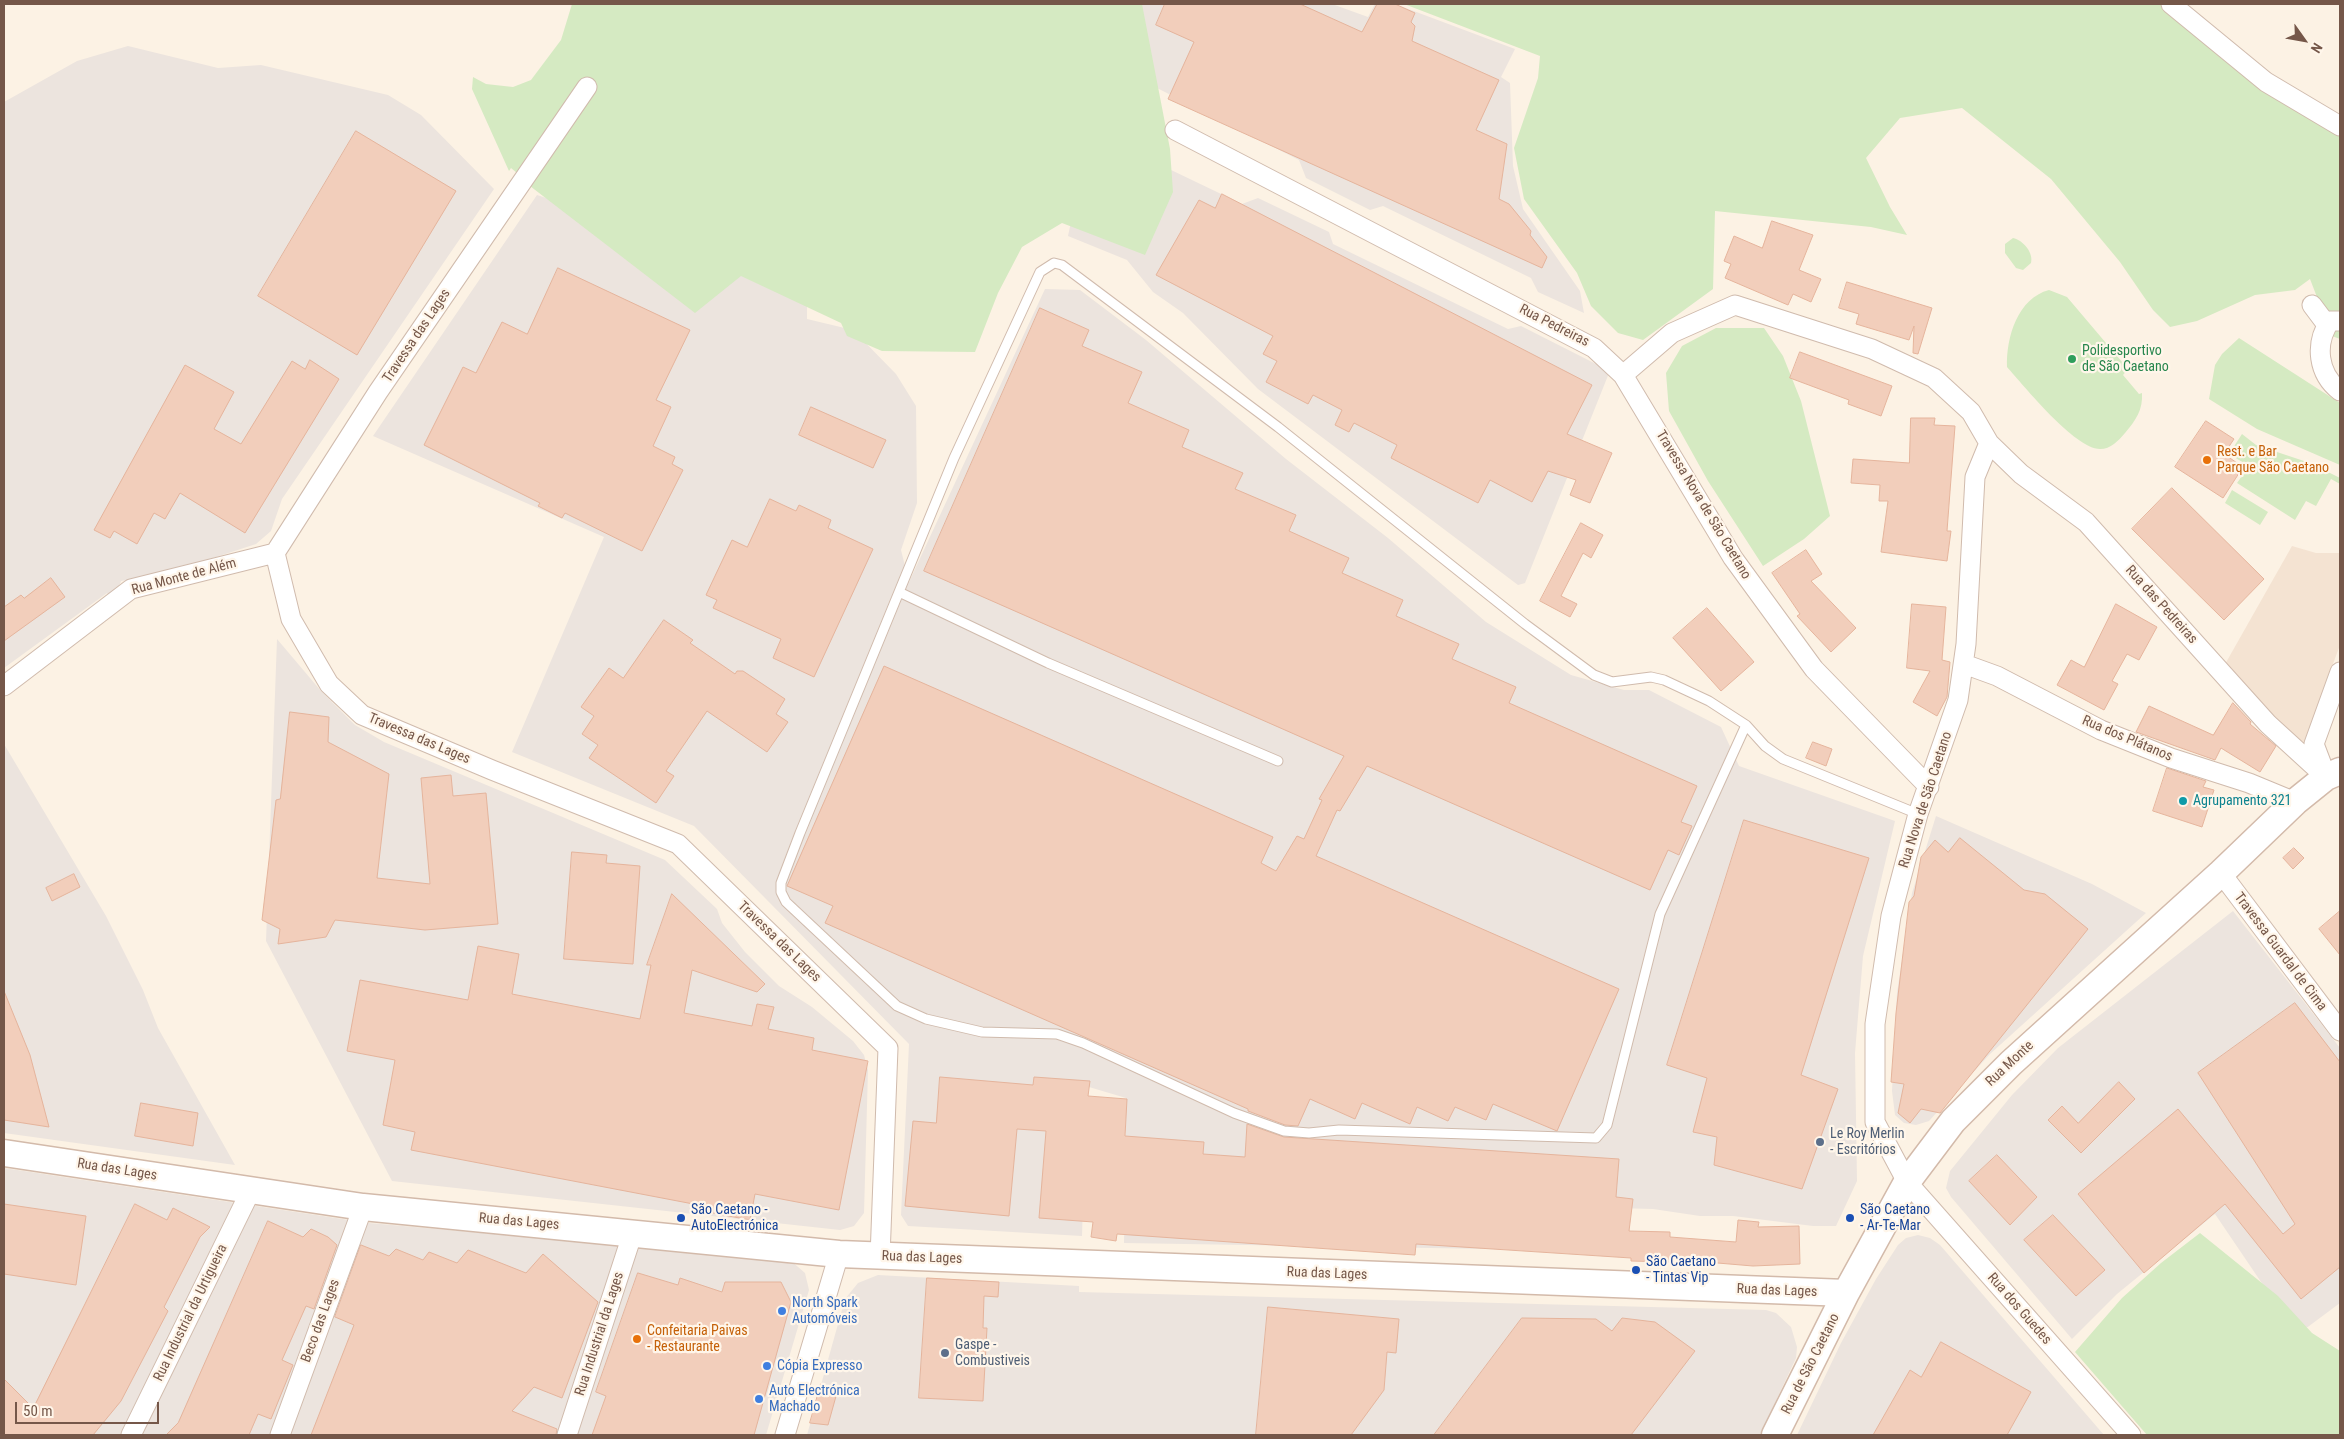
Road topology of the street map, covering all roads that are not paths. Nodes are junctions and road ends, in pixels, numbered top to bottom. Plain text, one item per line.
1 (2171, 4) edge
2 (587, 87) dead end
3 (2340, 126) edge
4 (1175, 130) dead end
5 (2312, 305) dead end
6 (2334, 323) edge
7 (1624, 375) junction
8 (2340, 391) edge
9 (1989, 443) junction
10 (275, 553) junction
11 (899, 592) junction
12 (1964, 664) junction
13 (2340, 672) edge
14 (4, 686) edge
15 (1746, 725) junction
16 (1278, 761) dead end
17 (2333, 774) edge
18 (1929, 787) junction
19 (2295, 802) junction
20 (1918, 814) junction
21 (2220, 873) junction
22 (2340, 1031) edge
23 (4, 1153) edge
24 (1907, 1182) junction
25 (251, 1190) junction
26 (362, 1207) junction
27 (633, 1232) junction
28 (840, 1254) junction
29 (880, 1256) junction
30 (1846, 1293) junction
31 (131, 1435) edge
32 (280, 1435) edge
33 (567, 1435) edge
34 (785, 1435) edge
35 (1775, 1435) edge
36 (2131, 1435) edge

1 - 3 street
2 - 10 street, Travessa das Lages
4 - 7 street, Rua Pedreiras
5 - 6 street
6 - 8 street
7 - 9 street
7 - 18 street, Travessa Nova de São Caetano
9 - 12 street, Rua Nova de São Caetano
9 - 17 street, Rua das Pedreiras
10 - 14 street, Rua Monte de Além
10 - 29 street, Travessa das Lages
11 - 15 lane
11 - 15 lane
11 - 16 lane
12 - 18 street, Rua Nova de São Caetano
12 - 19 street, Rua dos Plátanos
13 - 17 street
15 - 20 lane
17 - 19 main road, Rua Monte
18 - 20 street, Rua Nova de São Caetano
19 - 21 main road, Rua Monte
20 - 24 street, Rua Nova de São Caetano
21 - 22 street, Travessa Guardal de Cima
21 - 24 main road, Rua Monte
23 - 25 main road, Rua das Lages
24 - 30 main road, Rua Monte
24 - 36 street, Rua dos Guedes
25 - 26 main road, Rua das Lages
25 - 31 street, Rua Industrial da Urtigueira
26 - 27 main road, Rua das Lages
26 - 32 street, Beco das Lages
27 - 28 main road, Rua das Lages
27 - 33 street, Rua Industrial da Lages
28 - 29 main road, Rua das Lages
28 - 34 street
29 - 30 main road, Rua das Lages
30 - 35 main road, Rua de São Caetano

